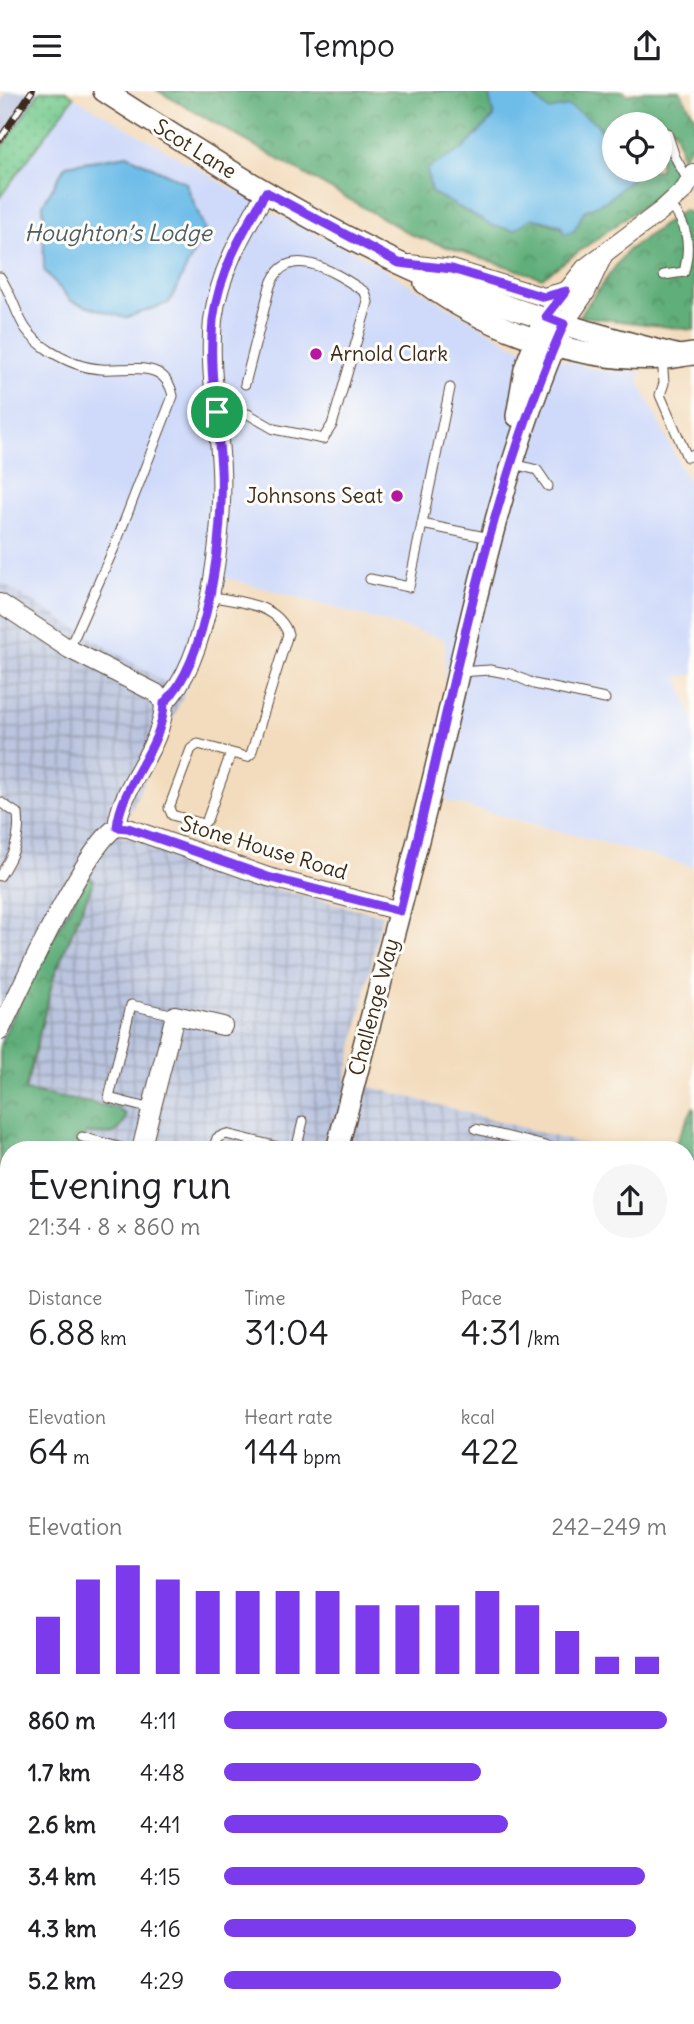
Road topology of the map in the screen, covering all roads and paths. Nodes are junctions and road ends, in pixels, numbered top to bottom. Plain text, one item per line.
1 (104, 91) edge
2 (672, 148) edge
3 (692, 178) edge
4 (266, 192) junction
5 (669, 203) junction
6 (603, 256) junction
7 (399, 263) junction
8 (664, 275) dead end
9 (0, 277) edge
10 (566, 291) junction
11 (555, 321) junction
12 (545, 342) junction
13 (678, 356) edge
14 (245, 383) dead end
15 (450, 388) dead end
16 (217, 412) junction
17 (694, 454) edge
18 (512, 460) junction
19 (548, 486) dead end
20 (422, 524) junction
21 (491, 538) junction
22 (370, 579) dead end
23 (209, 596) junction
24 (0, 603) edge
25 (69, 649) junction
26 (457, 672) junction
27 (605, 699) dead end
28 (164, 703) junction
29 (231, 753) junction
30 (0, 802) edge
31 (117, 827) junction
32 (0, 876) edge
33 (400, 911) junction
34 (175, 1015) junction
35 (223, 1026) dead end
36 (0, 1031) edge
37 (151, 1109) junction
38 (303, 1121) dead end
39 (476, 1129) dead end
40 (82, 1137) dead end
41 (96, 1141) edge
42 (143, 1141) edge
43 (216, 1141) edge
44 (254, 1141) edge
45 (298, 1141) edge
46 (339, 1141) edge
47 (525, 1141) edge

1 - 4 street, Scot Lane
2 - 3 lane
3 - 5 street
4 - 7 street, Scot Lane
4 - 16 street
5 - 6 street
5 - 8 lane
6 - 10 street
6 - 11 street
7 - 10 street
7 - 11 street, Scot Lane
7 - 12 street, Scot Lane
9 - 25 lane
10 - 11 street
11 - 12 street
11 - 13 street, Scot Lane
12 - 13 street, Scot Lane
12 - 18 street, Challenge Way
13 - 17 lane
14 - 16 lane
15 - 20 lane
16 - 23 street
18 - 19 lane
18 - 21 street, Challenge Way
20 - 21 lane
20 - 22 lane
21 - 26 street, Challenge Way
23 - 28 street
23 - 29 lane
24 - 25 street
25 - 28 street
26 - 27 lane
26 - 33 street, Challenge Way
28 - 31 street
29 - 29 lane
30 - 32 lane
31 - 33 street, Stone House Road
31 - 36 street
33 - 46 street, Challenge Way
34 - 35 street
34 - 37 street
34 - 37 lane
37 - 42 street
38 - 45 lane
39 - 47 lane
40 - 41 lane
43 - 44 lane

